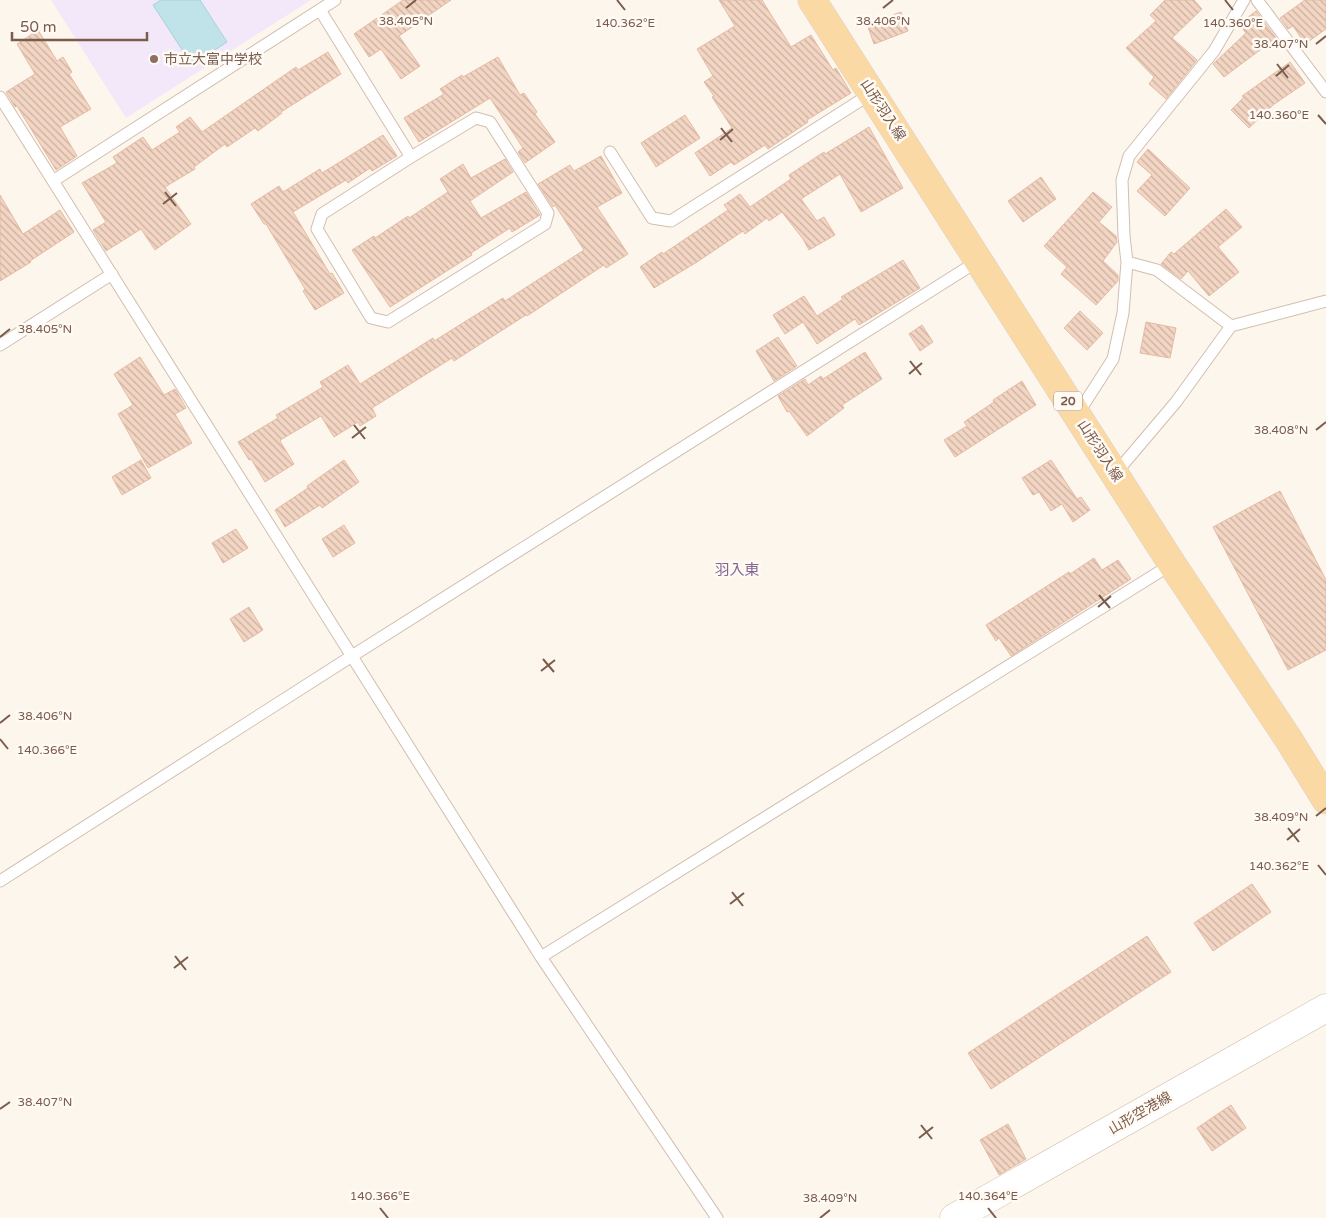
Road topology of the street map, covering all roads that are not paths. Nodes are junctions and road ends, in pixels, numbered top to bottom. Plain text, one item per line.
1 (335, 0) edge
2 (812, 0) edge
3 (1244, 0) edge
4 (1257, 0) edge
5 (320, 10) junction
6 (1326, 92) edge
7 (872, 93) junction
8 (0, 97) edge
9 (610, 152) dead end
10 (412, 156) junction
11 (53, 181) junction
12 (980, 260) junction
13 (1127, 262) junction
14 (112, 274) junction
15 (1326, 302) edge
16 (1231, 326) junction
17 (0, 345) edge
18 (1077, 414) junction
19 (1115, 474) junction
20 (1172, 564) junction
21 (352, 656) junction
22 (1326, 800) edge
23 (0, 881) edge
24 (541, 957) junction
25 (1326, 1008) edge
26 (717, 1218) edge
27 (954, 1218) edge

1 - 5 lane
2 - 7 main road, 山形羽入線 / 20
3 - 13 lane
4 - 6 lane
5 - 10 lane
5 - 11 lane
7 - 9 lane
7 - 12 main road, 山形羽入線 / 20
8 - 11 lane
10 - 10 lane
11 - 14 lane
12 - 18 main road, 山形羽入線 / 20
12 - 21 lane
13 - 16 lane
13 - 18 lane
14 - 17 lane
14 - 21 lane
15 - 16 lane
16 - 19 lane
18 - 19 main road, 山形羽入線 / 20
19 - 20 main road, 山形羽入線 / 20
20 - 22 main road, 山形羽入線 / 20
20 - 24 lane
21 - 23 lane
21 - 24 lane
24 - 26 lane
25 - 27 main road, 山形空港線

